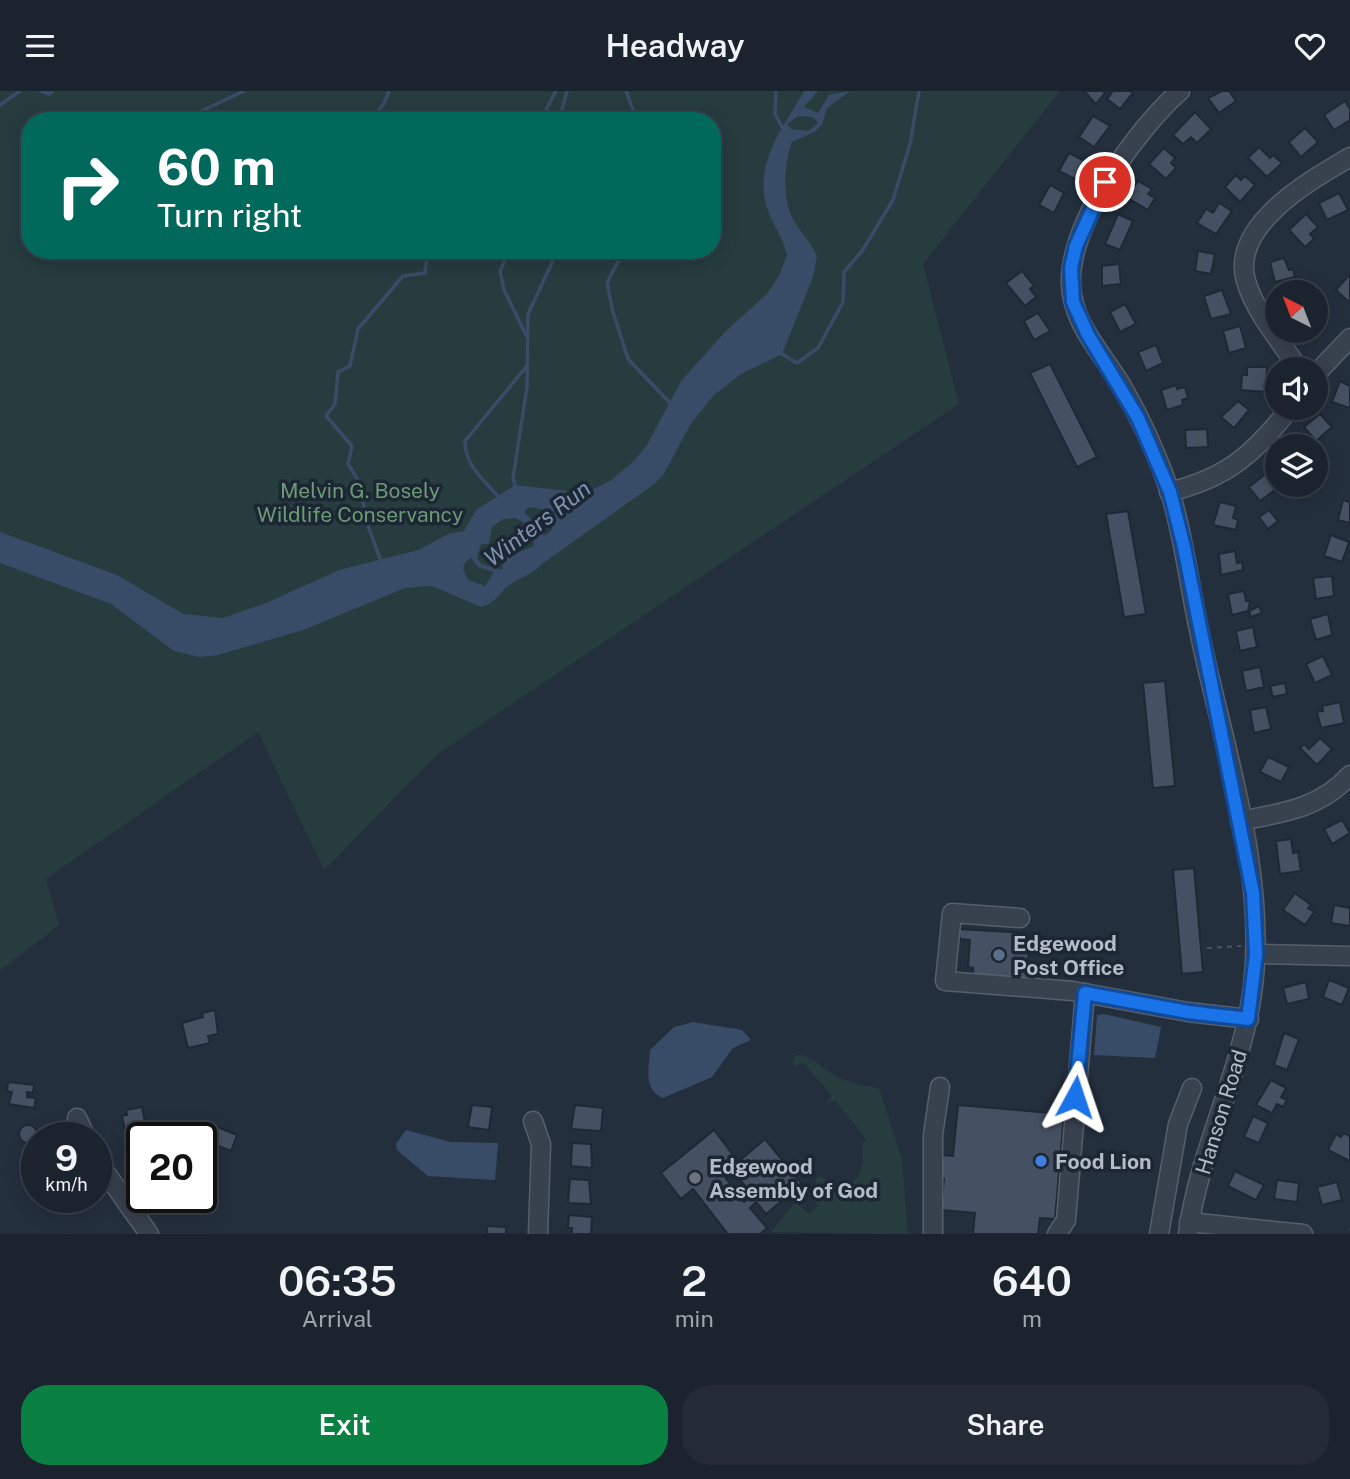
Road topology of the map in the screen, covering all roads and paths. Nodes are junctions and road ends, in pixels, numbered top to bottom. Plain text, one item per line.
1 (1180, 91) edge
2 (1350, 157) edge
3 (1350, 338) edge
4 (1291, 357) edge
5 (1328, 361) edge
6 (1280, 420) edge
7 (1170, 492) junction
8 (1350, 775) edge
9 (1240, 821) junction
10 (1020, 918) dead end
11 (1208, 948) dead end
12 (1252, 950) junction
13 (1350, 956) edge
14 (1085, 993) junction
15 (1248, 1019) junction
16 (940, 1087) dead end
17 (1192, 1088) dead end
18 (77, 1118) dead end
19 (533, 1121) dead end
20 (79, 1122) edge
21 (112, 1182) edge
22 (1189, 1228) edge
23 (149, 1234) edge
24 (538, 1234) edge
25 (933, 1234) edge
26 (1057, 1234) edge
27 (1159, 1234) edge
28 (1303, 1234) edge

1 - 7 street, Hanson Road
2 - 4 street
3 - 5 street
6 - 7 street
7 - 9 street, Hanson Road
8 - 9 street
9 - 12 street, Hanson Road
10 - 14 street
11 - 12 path
12 - 13 street
12 - 15 street, Hanson Road
14 - 15 street
14 - 26 street
15 - 22 street, Hanson Road
16 - 25 street
17 - 27 street
18 - 20 street
19 - 24 street
21 - 23 street
22 - 28 street

